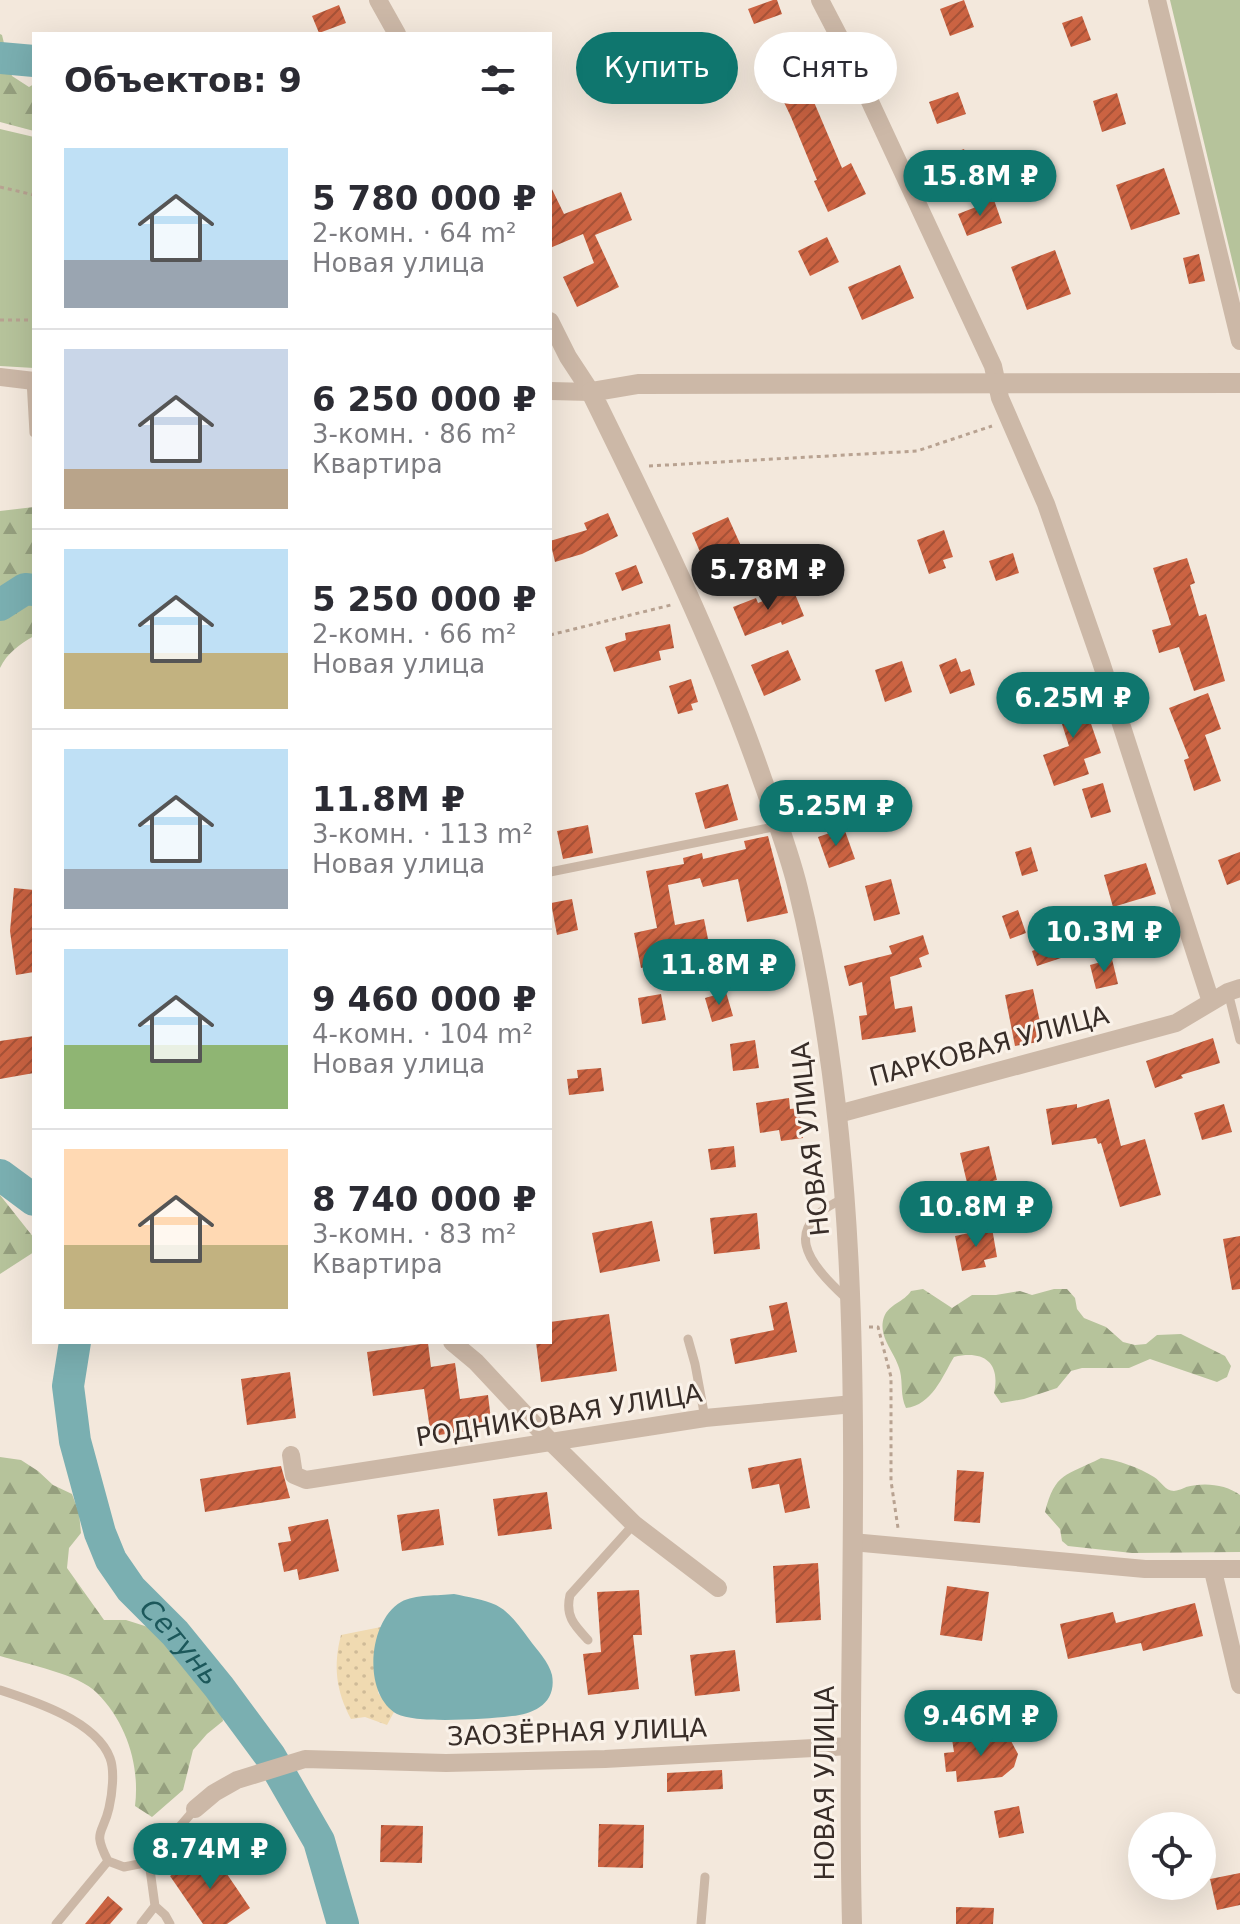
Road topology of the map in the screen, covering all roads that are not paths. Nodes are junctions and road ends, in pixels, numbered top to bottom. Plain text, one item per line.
1 (378, 0) edge
2 (820, 0) edge
3 (1157, 0) edge
4 (396, 32) edge
5 (552, 325) edge
6 (1240, 341) edge
7 (0, 377) edge
8 (32, 380) edge
9 (1240, 383) edge
10 (997, 384) junction
11 (552, 391) edge
12 (591, 392) junction
13 (779, 826) junction
14 (552, 872) edge
15 (1234, 990) edge
16 (1211, 1002) junction
17 (1240, 1040) edge
18 (838, 1114) junction
19 (845, 1198) junction
20 (851, 1302) junction
21 (688, 1339) dead end
22 (454, 1344) edge
23 (853, 1404) junction
24 (705, 1418) junction
25 (550, 1441) junction
26 (291, 1455) dead end
27 (634, 1524) junction
28 (852, 1542) junction
29 (1240, 1569) edge
30 (1213, 1571) junction
31 (718, 1588) dead end
32 (588, 1640) dead end
33 (1240, 1685) edge
34 (0, 1690) edge
35 (851, 1746) junction
36 (195, 1809) joint
37 (108, 1861) junction
38 (149, 1862) junction
39 (705, 1877) dead end
40 (155, 1906) junction
41 (56, 1924) edge
42 (141, 1924) edge
43 (170, 1924) edge
44 (701, 1924) edge
45 (852, 1924) edge

1 - 4 street
2 - 10 street
3 - 6 street
5 - 12 street
7 - 8 street
9 - 10 street
10 - 12 street
10 - 16 street
11 - 12 street
12 - 13 street, НОВАЯ УЛИЦА
13 - 14 lane
13 - 18 street, НОВАЯ УЛИЦА
15 - 16 street, ПАРКОВАЯ УЛИЦА
15 - 17 lane
16 - 18 street, ПАРКОВАЯ УЛИЦА
18 - 19 street, НОВАЯ УЛИЦА
19 - 20 street, НОВАЯ УЛИЦА
19 - 20 lane
20 - 23 street, НОВАЯ УЛИЦА
21 - 24 lane
22 - 25 street
23 - 24 street, РОДНИКОВАЯ УЛИЦА
23 - 28 street, НОВАЯ УЛИЦА
24 - 25 street, РОДНИКОВАЯ УЛИЦА
25 - 26 street, РОДНИКОВАЯ УЛИЦА
25 - 27 street
27 - 31 street
27 - 32 lane
28 - 30 street
28 - 35 street, НОВАЯ УЛИЦА
29 - 30 street
30 - 33 street
34 - 37 lane
35 - 36 street, ЗАОЗЁРНАЯ УЛИЦА
35 - 45 street, НОВАЯ УЛИЦА
36 - 38 lane
37 - 38 lane
37 - 41 lane
38 - 40 lane
39 - 44 lane
40 - 42 lane
40 - 43 lane

